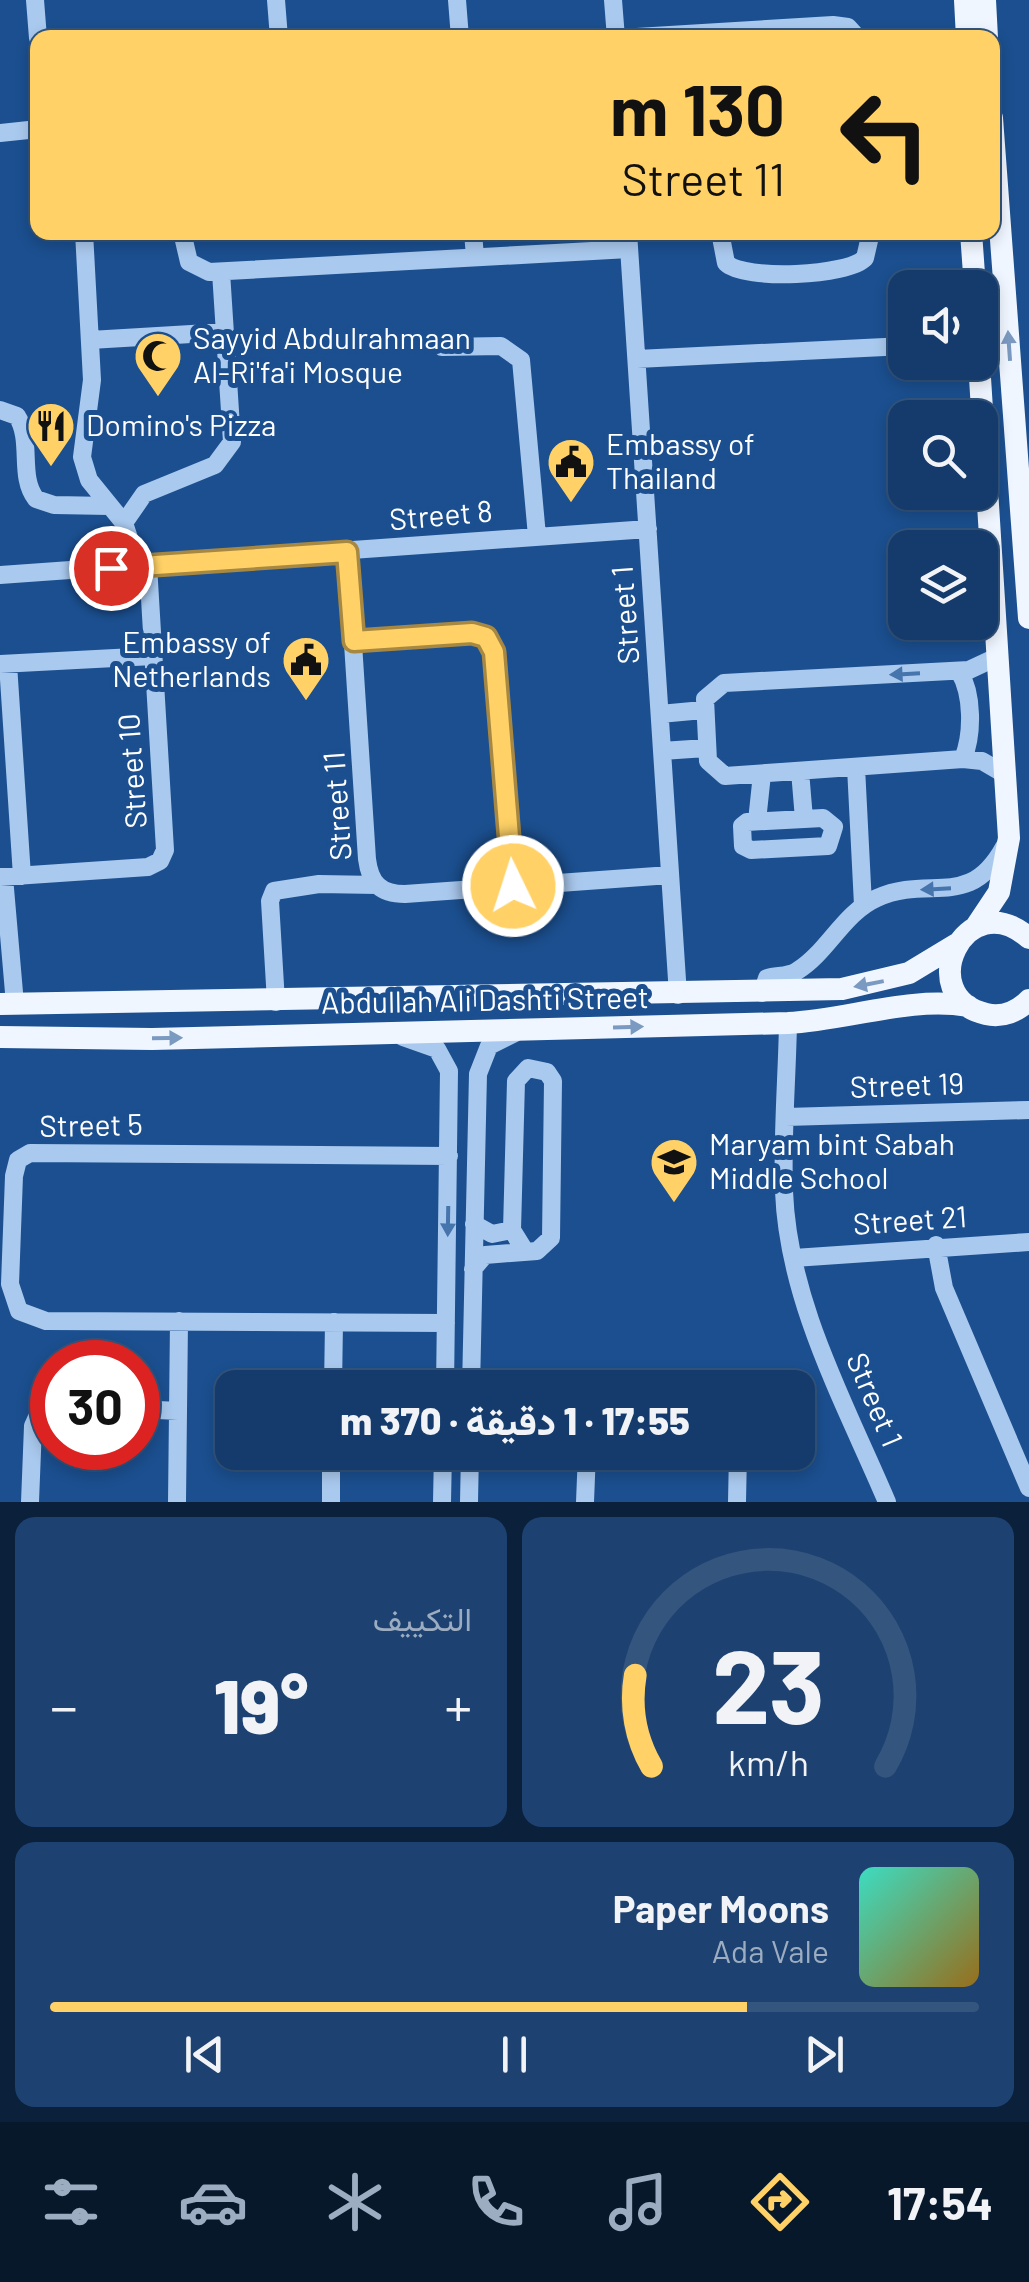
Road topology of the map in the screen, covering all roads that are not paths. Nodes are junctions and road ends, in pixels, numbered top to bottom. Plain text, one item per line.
1 (35, 0) edge
2 (276, 0) edge
3 (458, 0) edge
4 (613, 0) edge
5 (956, 0) edge
6 (965, 0) edge
7 (985, 0) edge
8 (37, 30) edge
9 (278, 30) edge
10 (460, 30) edge
11 (617, 30) edge
12 (768, 30) edge
13 (851, 30) edge
14 (958, 30) edge
15 (967, 30) edge
16 (987, 30) edge
17 (30, 130) edge
18 (0, 132) edge
19 (1000, 221) edge
20 (84, 240) edge
21 (183, 240) edge
22 (474, 240) edge
23 (722, 240) edge
24 (869, 240) edge
25 (971, 240) edge
26 (629, 241) edge
27 (475, 257) junction
28 (973, 270) edge
29 (221, 272) junction
30 (225, 332) junction
31 (90, 340) junction
32 (442, 347) dead end
33 (888, 347) edge
34 (636, 359) junction
35 (981, 380) edge
36 (0, 410) edge
37 (109, 506) junction
38 (124, 523) junction
39 (648, 530) junction
40 (537, 536) junction
41 (347, 552) junction
42 (148, 565) junction
43 (0, 575) edge
44 (1028, 590) edge
45 (1029, 618) edge
46 (354, 641) junction
47 (153, 656) junction
48 (999, 656) junction
49 (4, 664) edge
50 (959, 670) junction
51 (703, 710) junction
52 (660, 714) junction
53 (706, 748) junction
54 (662, 750) junction
55 (963, 759) junction
56 (856, 767) junction
57 (800, 771) junction
58 (762, 774) junction
59 (1006, 775) junction
60 (804, 818) junction
61 (757, 821) junction
62 (1010, 838) junction
63 (670, 875) junction
64 (9, 877) edge
65 (376, 886) junction
66 (513, 886) junction
67 (863, 905) junction
68 (975, 928) junction
69 (1029, 938) edge
70 (956, 944) junction
71 (762, 992) junction
72 (678, 994) junction
73 (265, 1002) junction
74 (7, 1004) edge
75 (66, 1004) junction
76 (968, 1006) junction
77 (1023, 1007) edge
78 (788, 1023) junction
79 (0, 1024) edge
80 (530, 1030) junction
81 (378, 1033) junction
82 (0, 1037) edge
83 (103, 1038) junction
84 (450, 1091) junction
85 (1029, 1110) edge
86 (786, 1117) junction
87 (448, 1156) junction
88 (474, 1224) junction
89 (512, 1230) junction
90 (1029, 1242) edge
91 (936, 1246) junction
92 (525, 1252) junction
93 (794, 1258) junction
94 (473, 1264) junction
95 (180, 1321) junction
96 (334, 1322) junction
97 (446, 1324) junction
98 (333, 1370) edge
99 (445, 1370) edge
100 (471, 1370) edge
101 (160, 1410) edge
102 (178, 1410) junction
103 (31, 1470) edge
104 (331, 1470) edge
105 (443, 1470) edge
106 (469, 1470) edge
107 (587, 1470) edge
108 (738, 1470) edge
109 (1028, 1483) edge
110 (30, 1502) edge
111 (177, 1502) edge
112 (330, 1502) edge
113 (442, 1502) edge
114 (468, 1502) edge
115 (586, 1502) edge
116 (737, 1502) edge
117 (887, 1502) edge

1 - 8 street
2 - 9 street
3 - 10 street
4 - 11 street
5 - 14 main road
6 - 15 main road
7 - 16 main road
12 - 13 street
17 - 18 street
44 -> 19 main road
20 - 31 street
21 - 29 street
22 - 27 street
23 - 24 street
25 - 28 main road
26 - 27 street
26 - 34 street, Street 1
27 - 29 street
29 - 30 street
30 - 31 street
30 - 38 street
31 - 37 street
32 - 40 street
33 - 34 street
34 - 39 street, Street 1
35 - 48 main road, Abdullah Ali Dashti Street
36 - 37 street
37 - 38 street
38 - 42 street
39 - 40 street, Street 8
39 - 52 street, Street 1
40 - 41 street, Street 8
41 - 42 street, Street 8
41 - 46 street, Street 11
42 - 43 street, Street 8
42 - 47 street, Street 10
44 - 45 main road
46 - 65 street, Street 11
46 - 66 street
47 - 49 street
47 - 64 street, Street 10
48 - 50 street
48 - 59 main road, Abdullah Ali Dashti Street
49 - 64 street
50 -> 51 street
50 - 55 street
51 - 52 street
51 - 53 street
52 - 54 street, Street 1
53 - 54 street
53 - 58 street
54 - 63 street, Street 1
55 - 56 street
55 - 59 street
56 - 57 street
56 - 67 street
57 - 58 street
57 - 60 street
58 - 61 street
59 - 62 main road, Abdullah Ali Dashti Street
60 - 61 street
60 - 61 street
62 -> 67 street
62 - 68 main road, Abdullah Ali Dashti Street
63 - 66 street, Street 11
63 - 72 street, Street 1
64 - 74 street
65 - 66 street, Street 11
65 - 73 street
67 - 71 street
68 - 69 main road
68 - 70 main road, Abdullah Ali Dashti Street
70 -> 71 main road, Abdullah Ali Dashti Street
70 - 76 main road
71 - 72 main road, Abdullah Ali Dashti Street
72 - 73 main road, Abdullah Ali Dashti Street
73 - 75 main road, Abdullah Ali Dashti Street
73 - 83 main road
74 - 75 main road, Abdullah Ali Dashti Street
75 - 79 main road
76 - 77 main road, Abdullah Ali Dashti Street
76 - 78 main road, Abdullah Ali Dashti Street
80 -> 78 main road, Abdullah Ali Dashti Street
78 - 86 street, Street 1
80 - 81 main road, Abdullah Ali Dashti Street
80 - 88 street
83 -> 81 main road, Abdullah Ali Dashti Street
81 - 84 street
82 - 83 main road, Abdullah Ali Dashti Street
84 - 87 street
84 - 94 street
85 - 86 street, Street 19
86 - 93 street, Street 1
87 - 95 street, Street 5
87 -> 97 street
88 - 89 street
88 - 94 street
89 - 92 street
89 - 92 street
90 - 91 street, Street 21
91 - 93 street, Street 21
91 - 109 street
92 - 94 street
93 - 117 street, Street 1
94 - 100 street
95 - 96 street, Street 5
95 - 102 street
96 - 97 street, Street 5
96 - 98 street
97 - 99 street
101 - 102 street
102 - 111 street
103 - 110 street
104 - 112 street
105 - 113 street
106 - 114 street
107 - 115 street
108 - 116 street

